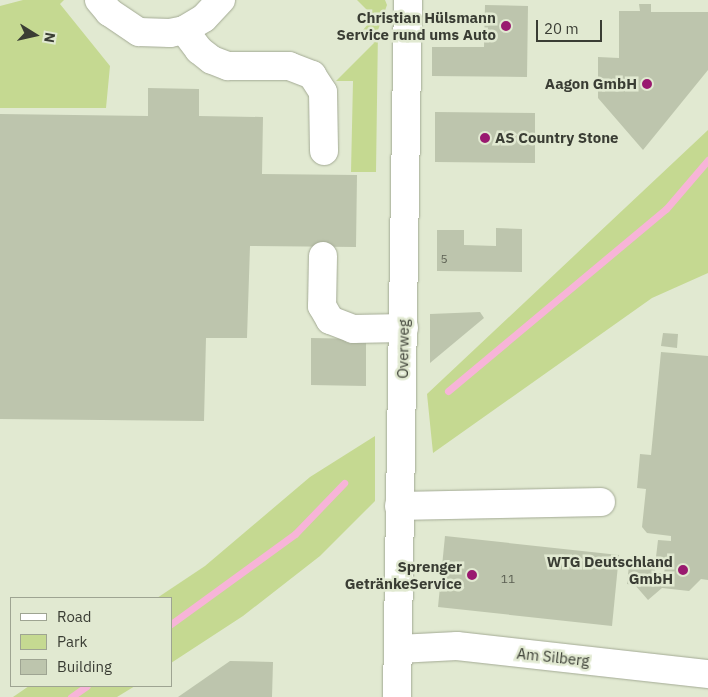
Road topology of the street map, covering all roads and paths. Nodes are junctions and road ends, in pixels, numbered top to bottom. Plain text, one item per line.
1 (99, 0) edge
2 (221, 0) edge
3 (408, 0) edge
4 (184, 30) junction
5 (324, 151) dead end
6 (323, 256) dead end
7 (404, 328) junction
8 (601, 502) dead end
9 (399, 506) junction
10 (398, 649) junction
11 (708, 674) edge
12 (397, 697) edge

1 - 4 street
2 - 4 street
3 - 7 street, Overweg
4 - 5 street
6 - 7 street
7 - 9 street, Overweg
8 - 9 street
9 - 10 street, Overweg
10 - 11 street, Am Silberg
10 - 12 street, Overweg

